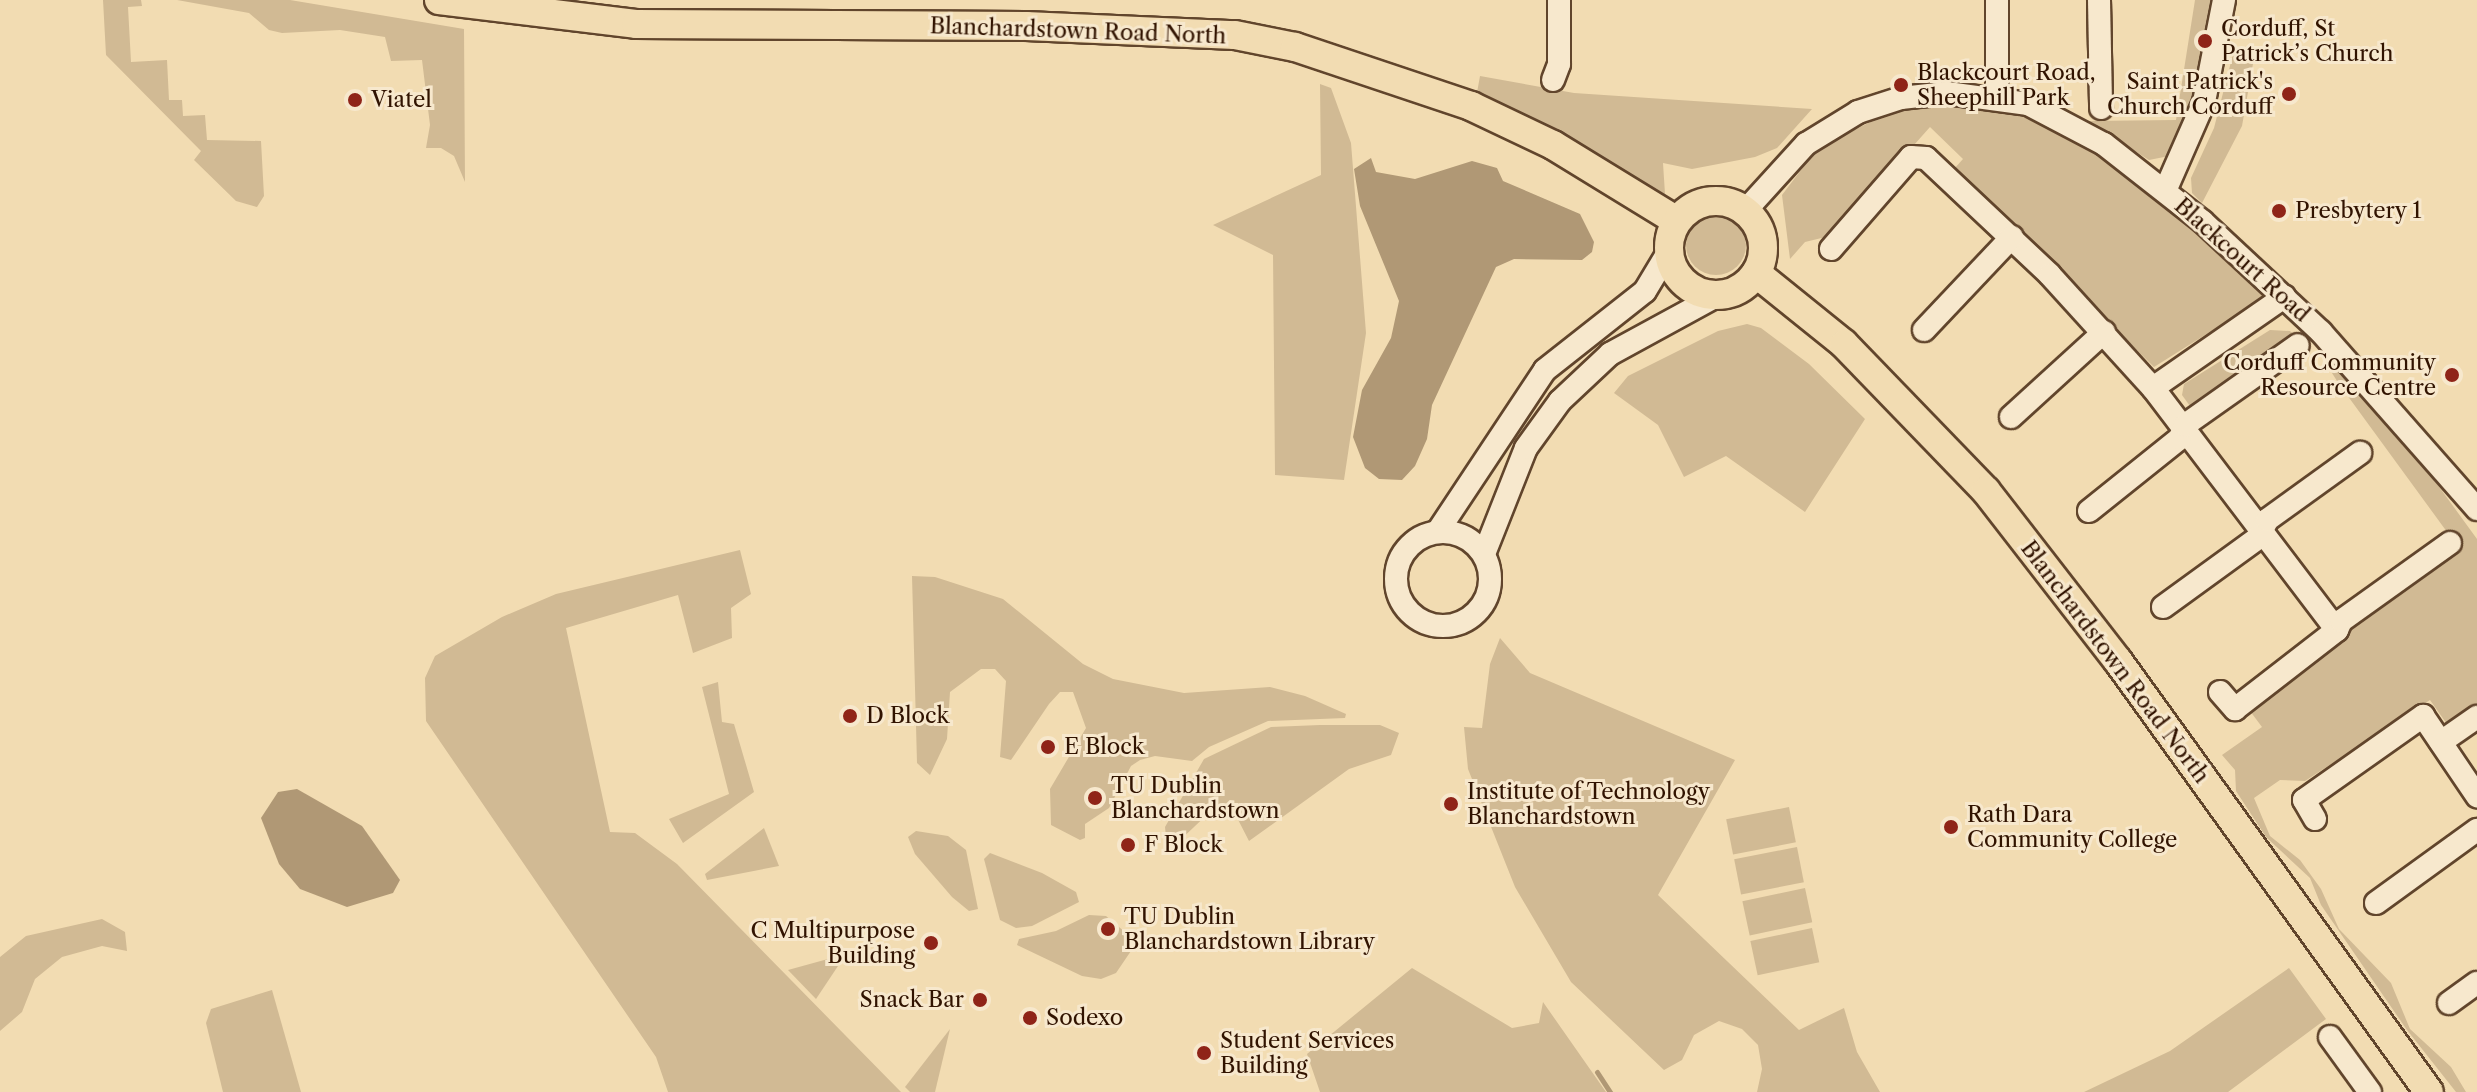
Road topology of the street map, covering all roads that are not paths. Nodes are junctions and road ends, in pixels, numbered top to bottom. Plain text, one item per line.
1 (439, 0) edge
2 (1559, 0) edge
3 (1997, 0) edge
4 (2099, 0) edge
5 (2224, 0) edge
6 (1553, 80) dead end
7 (1997, 96) junction
8 (2101, 108) dead end
9 (2165, 191) junction
10 (1745, 211) junction
11 (1677, 221) junction
12 (2012, 237) junction
13 (1831, 249) dead end
14 (1669, 251) junction
15 (1756, 273) junction
16 (1718, 295) junction
17 (2284, 297) junction
18 (1924, 330) dead end
19 (2104, 332) junction
20 (2298, 345) dead end
21 (2153, 388) junction
22 (2011, 417) dead end
23 (2185, 425) junction
24 (2360, 453) dead end
25 (2477, 509) edge
26 (2089, 511) dead end
27 (2261, 527) junction
28 (1438, 531) junction
29 (2450, 543) dead end
30 (1484, 554) junction
31 (2163, 607) dead end
32 (2337, 630) junction
33 (2220, 692) dead end
34 (2477, 717) edge
35 (2441, 742) junction
36 (2477, 796) edge
37 (2315, 819) dead end
38 (2477, 830) edge
39 (2376, 903) dead end
40 (2477, 983) edge
41 (2449, 1003) dead end
42 (2330, 1037) dead end
43 (2366, 1090) edge
44 (2429, 1092) edge

1 - 11 main road, Blanchardstown Road North
2 - 6 street
3 - 7 street
4 - 8 street
5 - 9 street, Blackcourt Road
7 - 9 street, Blackcourt Road
7 - 10 street, Blackcourt Road
9 - 17 street, Blackcourt Road
10 - 11 main road
10 - 15 main road
11 - 14 main road
12 - 13 street
12 - 18 street
12 - 19 street
14 - 16 main road
14 - 28 street
15 - 16 main road
15 - 44 main road, Blanchardstown Road North
16 - 30 street
17 - 21 street
17 - 25 street, Blackcourt Road
19 - 21 street
19 - 22 street
20 - 23 street
21 - 23 street
23 - 26 street
23 - 27 street
24 - 27 street
27 - 31 street
27 - 32 street
28 - 30 street
28 - 30 street
29 - 32 street
32 - 33 street
34 - 35 street
35 - 36 street
35 - 37 street
38 - 39 street
40 - 41 street
42 - 43 street

